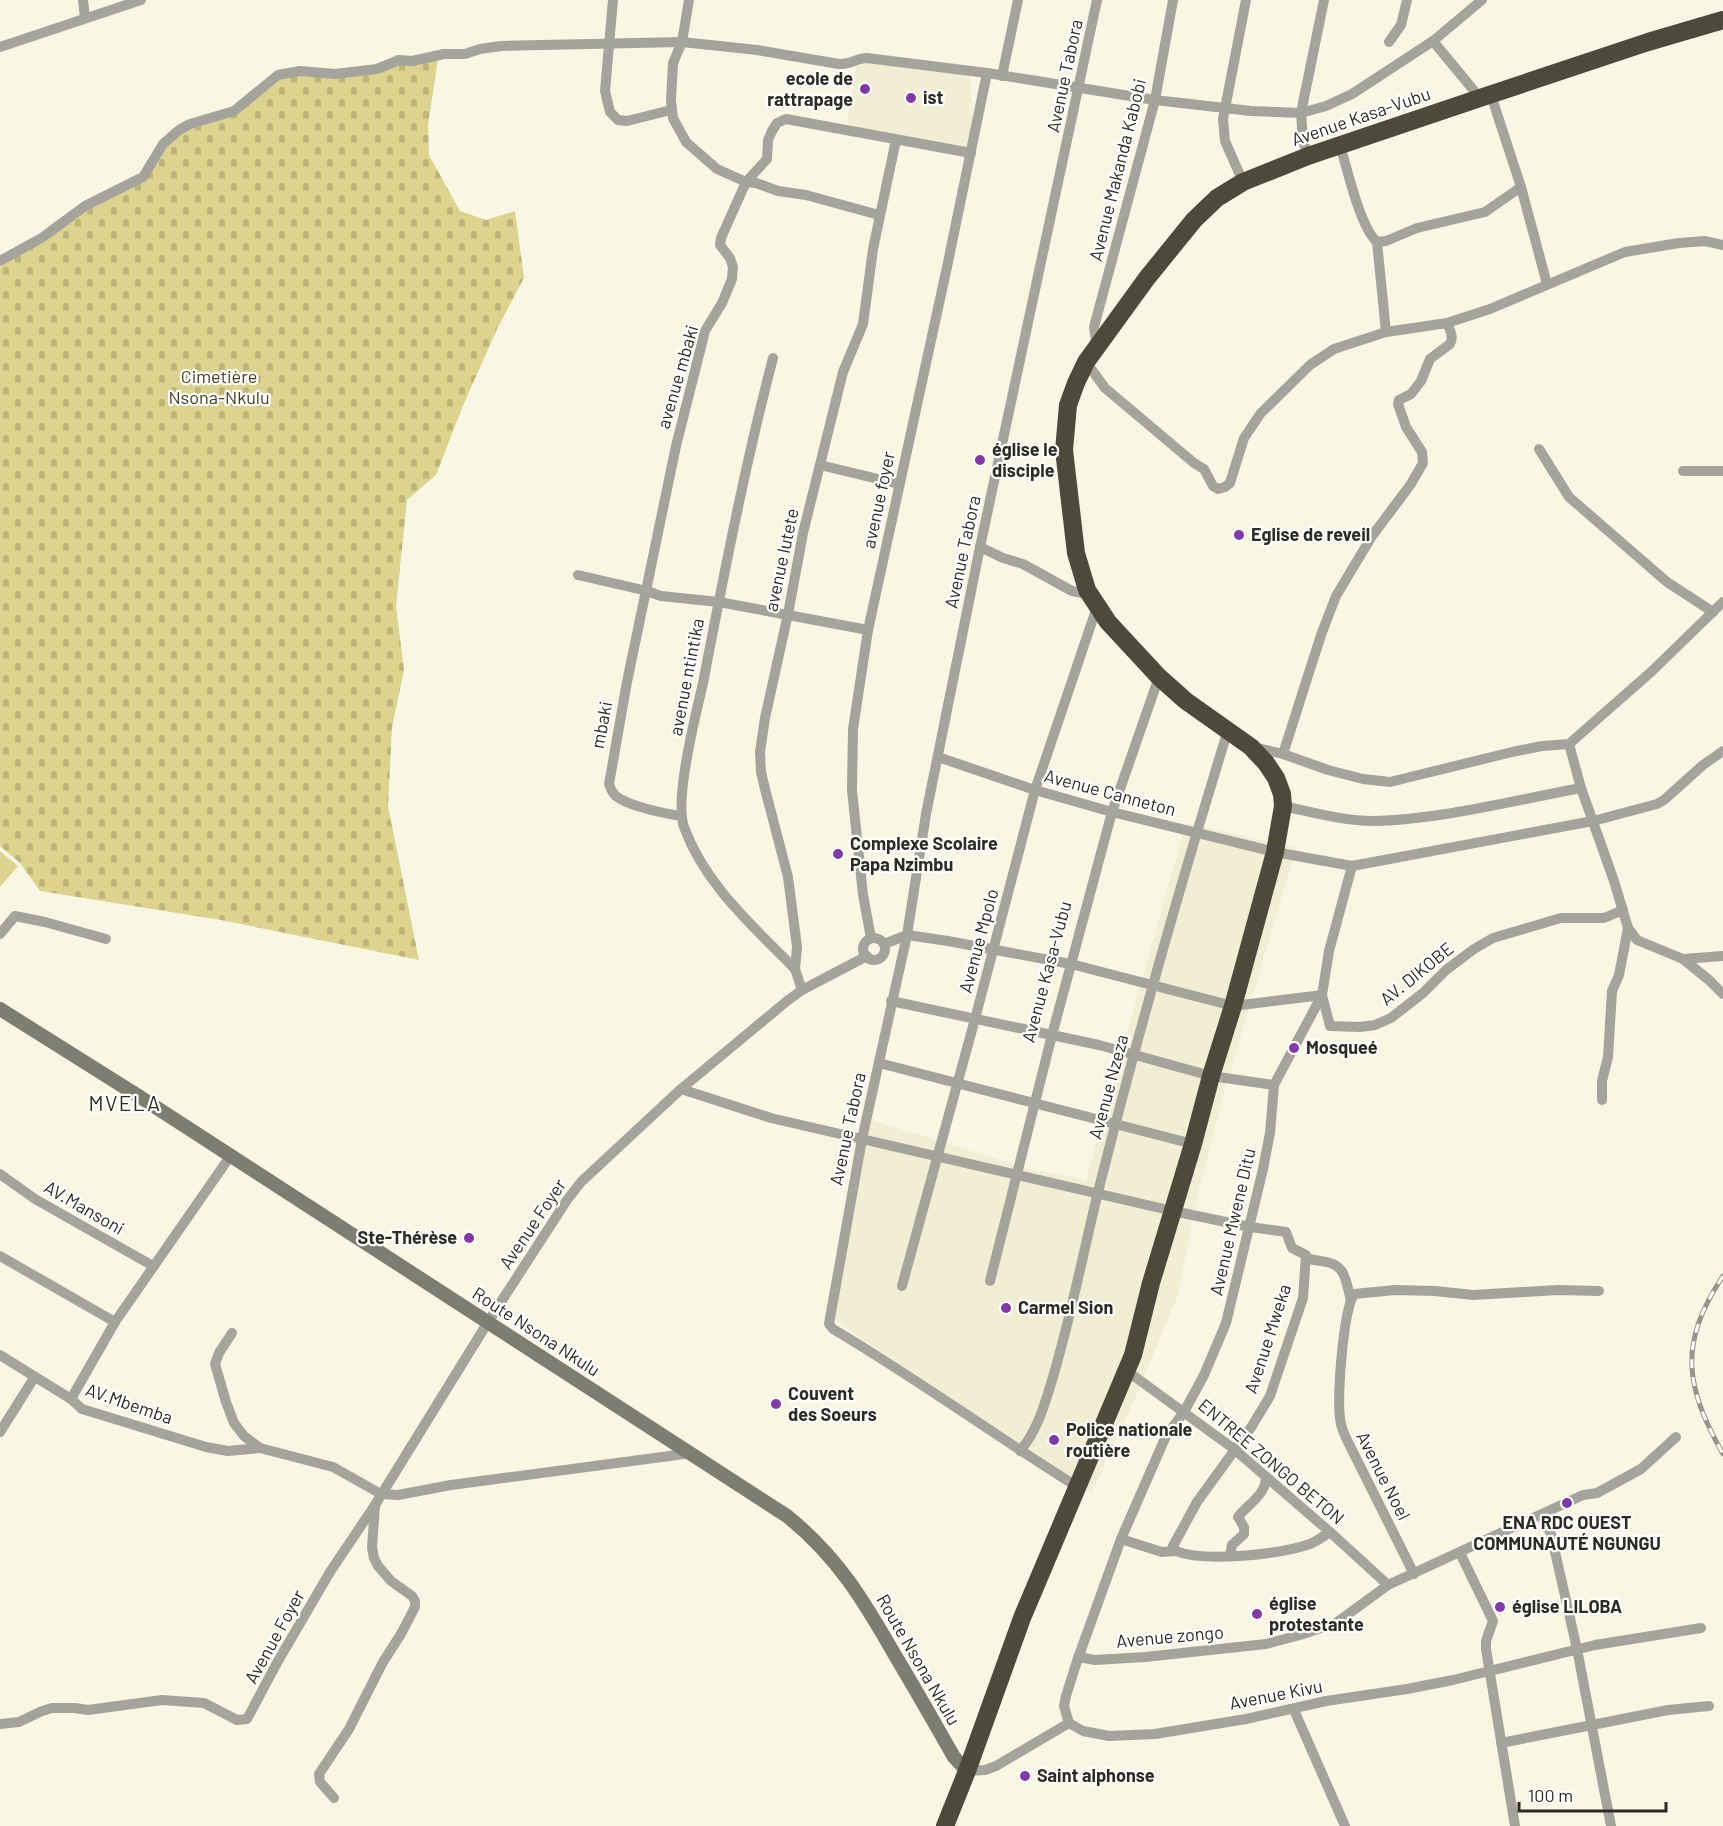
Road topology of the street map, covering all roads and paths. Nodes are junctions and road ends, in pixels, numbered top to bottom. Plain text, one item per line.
1 (83, 0) edge
2 (141, 0) edge
3 (613, 0) edge
4 (689, 0) edge
5 (1018, 0) edge
6 (1097, 0) edge
7 (1173, 0) edge
8 (1246, 0) edge
9 (1324, 0) edge
10 (1407, 0) edge
11 (1482, 0) edge
12 (85, 18) junction
13 (1723, 20) edge
14 (1433, 41) junction
15 (610, 42) junction
16 (682, 42) junction
17 (1389, 42) dead end
18 (0, 47) edge
19 (987, 73) junction
20 (1002, 76) junction
21 (1079, 88) junction
22 (1485, 97) junction
23 (1155, 100) junction
24 (1225, 107) junction
25 (671, 110) junction
26 (1302, 113) junction
27 (896, 140) junction
28 (1340, 145) junction
29 (971, 153) junction
30 (1308, 156) junction
31 (746, 182) junction
32 (1243, 182) junction
33 (1521, 187) junction
34 (879, 215) junction
35 (1377, 242) junction
36 (1723, 245) edge
37 (0, 261) edge
38 (1547, 284) junction
39 (1447, 323) junction
40 (1386, 332) junction
41 (1092, 355) junction
42 (773, 358) dead end
43 (1539, 449) dead end
44 (820, 465) junction
45 (1683, 471) dead end
46 (1723, 471) edge
47 (899, 484) junction
48 (980, 547) junction
49 (578, 575) dead end
50 (1087, 590) junction
51 (647, 591) junction
52 (719, 602) junction
53 (1723, 602) edge
54 (1097, 607) junction
55 (1713, 612) junction
56 (788, 614) junction
57 (868, 630) junction
58 (1159, 677) junction
59 (1228, 730) junction
60 (1569, 744) junction
61 (1251, 747) junction
62 (1723, 751) edge
63 (1283, 754) junction
64 (938, 757) junction
65 (1581, 788) junction
66 (1035, 790) junction
67 (1283, 806) junction
68 (1112, 812) junction
69 (682, 816) junction
70 (1593, 822) junction
71 (1196, 834) junction
72 (1275, 852) junction
73 (1352, 866) junction
74 (1623, 910) junction
75 (1628, 928) junction
76 (0, 934) edge
77 (907, 935) junction
78 (871, 938) junction
79 (106, 939) dead end
80 (884, 944) junction
81 (994, 949) junction
82 (867, 956) junction
83 (1723, 956) edge
84 (1683, 959) junction
85 (1071, 964) junction
86 (795, 969) junction
87 (1709, 980) junction
88 (1154, 985) junction
89 (1723, 987) edge
90 (802, 990) junction
91 (1723, 994) edge
92 (1322, 995) junction
93 (891, 1001) junction
94 (1233, 1006) junction
95 (0, 1010) edge
96 (975, 1019) junction
97 (1052, 1035) junction
98 (1134, 1055) junction
99 (879, 1063) junction
100 (1210, 1076) junction
101 (958, 1083) junction
102 (1274, 1086) junction
103 (681, 1089) junction
104 (1602, 1100) dead end
105 (1035, 1102) junction
106 (1116, 1123) junction
107 (862, 1139) junction
108 (1193, 1144) junction
109 (231, 1155) junction
110 (938, 1156) junction
111 (0, 1174) edge
112 (1016, 1174) junction
113 (1098, 1193) junction
114 (1173, 1211) junction
115 (1250, 1227) junction
116 (0, 1256) edge
117 (1307, 1261) junction
118 (153, 1266) junction
119 (990, 1281) dead end
120 (902, 1286) dead end
121 (1599, 1291) dead end
122 (1351, 1300) junction
123 (115, 1322) junction
124 (488, 1322) junction
125 (232, 1333) dead end
126 (0, 1356) edge
127 (1127, 1371) junction
128 (34, 1378) junction
129 (71, 1399) junction
130 (1184, 1412) junction
131 (0, 1432) edge
132 (1676, 1437) dead end
133 (260, 1448) junction
134 (1234, 1449) junction
135 (1020, 1451) junction
136 (692, 1453) junction
137 (1266, 1477) junction
138 (1076, 1486) junction
139 (381, 1494) junction
140 (375, 1504) junction
141 (1541, 1515) junction
142 (1330, 1532) junction
143 (1121, 1539) junction
144 (1175, 1547) junction
145 (1460, 1553) junction
146 (1230, 1556) junction
147 (1414, 1574) junction
148 (1388, 1586) junction
149 (1701, 1628) dead end
150 (1577, 1649) junction
151 (1078, 1657) junction
152 (1490, 1671) junction
153 (1709, 1706) dead end
154 (1294, 1710) junction
155 (1069, 1723) junction
156 (0, 1724) edge
157 (1592, 1725) junction
158 (1501, 1743) junction
159 (967, 1771) junction
160 (334, 1798) dead end
161 (945, 1826) edge
162 (1345, 1826) edge
163 (1515, 1826) edge
164 (1611, 1826) edge

1 - 12 street
2 - 12 street
3 - 15 street
4 - 16 street
5 - 20 street
6 - 21 street, Avenue Tabora
7 - 23 street, Avenue Makanda Kabobi
8 - 24 street
9 - 26 street
10 - 17 street
11 - 14 street
12 - 18 street
13 - 22 highway, Avenue Kasa-Vubu
14 - 22 street
14 - 26 street
15 - 16 street
15 - 25 street
15 - 37 street
16 - 19 street
16 - 25 street
19 - 20 street
19 - 29 street, avenue foyer
20 - 21 street
21 - 23 street
21 - 48 street, Avenue Tabora
22 - 28 highway, Avenue Kasa-Vubu
22 - 33 street
23 - 24 street
23 - 41 street, Avenue Makanda Kabobi
24 - 26 street
24 - 32 street
25 - 31 street
26 - 30 street
27 - 29 street
27 - 31 street, avenue mbaki
27 - 34 street, avenue lutete
28 - 30 highway, Avenue Kasa-Vubu
28 - 35 street
29 - 47 street, avenue foyer
30 - 32 highway, Avenue Kasa-Vubu
31 - 34 street
31 - 51 street, avenue mbaki
32 - 41 highway, Avenue Kasa-Vubu
33 - 35 street
33 - 38 street
34 - 44 street, avenue lutete
35 - 40 street
36 - 38 street
38 - 39 street
39 - 40 street
39 - 63 street
40 - 41 street
41 - 50 highway, Avenue Kasa-Vubu
42 - 52 street, avenue ntintika
43 - 55 street
44 - 47 street
44 - 56 street, avenue lutete
45 - 46 street
47 - 57 street, avenue foyer
48 - 50 street
48 - 64 street, Avenue Tabora
49 - 51 street
50 - 54 highway, Avenue Kasa-Vubu
51 - 52 street
51 - 69 street, mbaki
52 - 56 street
52 - 69 street, avenue ntintika
53 - 55 street
54 - 58 highway, Avenue Kasa-Vubu
54 - 66 street, Avenue Mpolo
55 - 60 street
56 - 57 street
56 - 86 street, avenue lutete
57 - 78 street, avenue foyer
58 - 59 highway, Avenue Kasa-Vubu
58 - 68 street, Avenue Kasa-Vubu
59 - 61 highway, Avenue Kasa-Vubu
59 - 71 street, Avenue Nzeza
60 - 63 street
60 - 65 street
61 - 63 street
61 - 67 highway, Avenue Kasa-Vubu
62 - 70 street
64 - 66 street, Avenue Canneton
64 - 77 street, Avenue Tabora
65 - 67 street
65 - 70 street
66 - 68 street, Avenue Canneton
66 - 81 street, Avenue Mpolo
67 - 72 highway
68 - 71 street, Avenue Canneton
68 - 85 street, Avenue Kasa-Vubu
69 - 86 street, avenue ntintika
70 - 73 street
70 - 74 street
71 - 72 street, Avenue Canneton
71 - 88 street, Avenue Nzeza
72 - 73 street, Avenue Canneton
72 - 94 highway
73 - 92 street
74 - 75 street
74 - 92 street, AV. DIKOBE
75 - 84 street
75 - 104 street
76 - 79 street
77 - 80 street
77 - 81 street
77 - 93 street, Avenue Tabora
78 - 80 street
78 - 82 street
80 - 82 street
81 - 85 street
81 - 96 street, Avenue Mpolo
82 - 90 street, Avenue Foyer
83 - 84 street
84 - 87 street
85 - 88 street
85 - 97 street, Avenue Kasa-Vubu
86 - 90 street, avenue lutete
87 - 89 street
87 - 91 street
88 - 94 street
88 - 98 street, Avenue Nzeza
90 - 103 street, Avenue Foyer
92 - 94 street
92 - 102 street
93 - 96 street
93 - 99 street, Avenue Tabora
94 - 100 highway
95 - 109 street, Route Nsona Nkulu
96 - 97 street
96 - 101 street, Avenue Mpolo
97 - 98 street
97 - 105 street, Avenue Kasa-Vubu
98 - 100 street
98 - 106 street, Avenue Nzeza
99 - 101 street
99 - 107 street, Avenue Tabora
100 - 102 street
100 - 108 highway
101 - 105 street
101 - 110 street, Avenue Mpolo
102 - 115 street, Avenue Mwene Ditu
103 - 107 street
103 - 124 street, Avenue Foyer
105 - 106 street
105 - 112 street, Avenue Kasa-Vubu
106 - 108 street
106 - 113 street, Avenue Nzeza
107 - 110 street
107 - 135 street, Avenue Tabora
108 - 114 highway
109 - 118 street
109 - 124 street, Route Nsona Nkulu
110 - 112 street
110 - 120 street, Avenue Mpolo
111 - 118 street, AV.Mansoni
112 - 113 street
112 - 119 street, Avenue Kasa-Vubu
113 - 114 street
113 - 135 street, Avenue Nzeza
114 - 115 street
114 - 127 highway
115 - 117 street
115 - 130 street, Avenue Mwene Ditu
116 - 123 street
117 - 122 street
117 - 134 street, Avenue Mweka
118 - 123 street
121 - 122 street
122 - 147 street, Avenue Noel
123 - 129 street
124 - 136 street, Route Nsona Nkulu
124 - 139 street, Avenue Foyer
125 - 133 street
126 - 128 street, AV.Mbemba
127 - 130 street, ENTREE ZONGO BETON
127 - 138 highway
128 - 129 street, AV.Mbemba
128 - 131 street
129 - 133 street, AV.Mbemba
130 - 134 street, ENTREE ZONGO BETON
130 - 143 street, Avenue Mwene Ditu
132 - 141 street, Avenue zongo
133 - 139 street
134 - 137 street, ENTREE ZONGO BETON
134 - 144 street, Avenue Mweka
135 - 138 street
136 - 139 street
136 - 159 street, Route Nsona Nkulu
137 - 142 street, ENTREE ZONGO BETON
137 - 146 street
138 - 159 highway
139 - 140 street, Avenue Foyer
140 - 156 street, Avenue Foyer
140 - 160 street
141 - 145 street, Avenue zongo
141 - 150 street
142 - 146 street
142 - 148 street, ENTREE ZONGO BETON
143 - 144 street
143 - 151 street, Avenue Mwene Ditu
144 - 146 street
145 - 147 street, Avenue zongo
145 - 152 street
147 - 148 street, Avenue zongo
148 - 151 street, Avenue zongo
149 - 150 street, Avenue Kivu
150 - 152 street, Avenue Kivu
150 - 157 street
151 - 155 street, Avenue Mwene Ditu
152 - 154 street, Avenue Kivu
152 - 158 street
153 - 157 street
154 - 155 street, Avenue Kivu
154 - 162 street
155 - 159 street
157 - 158 street
157 - 164 street
158 - 163 street
159 - 161 highway

